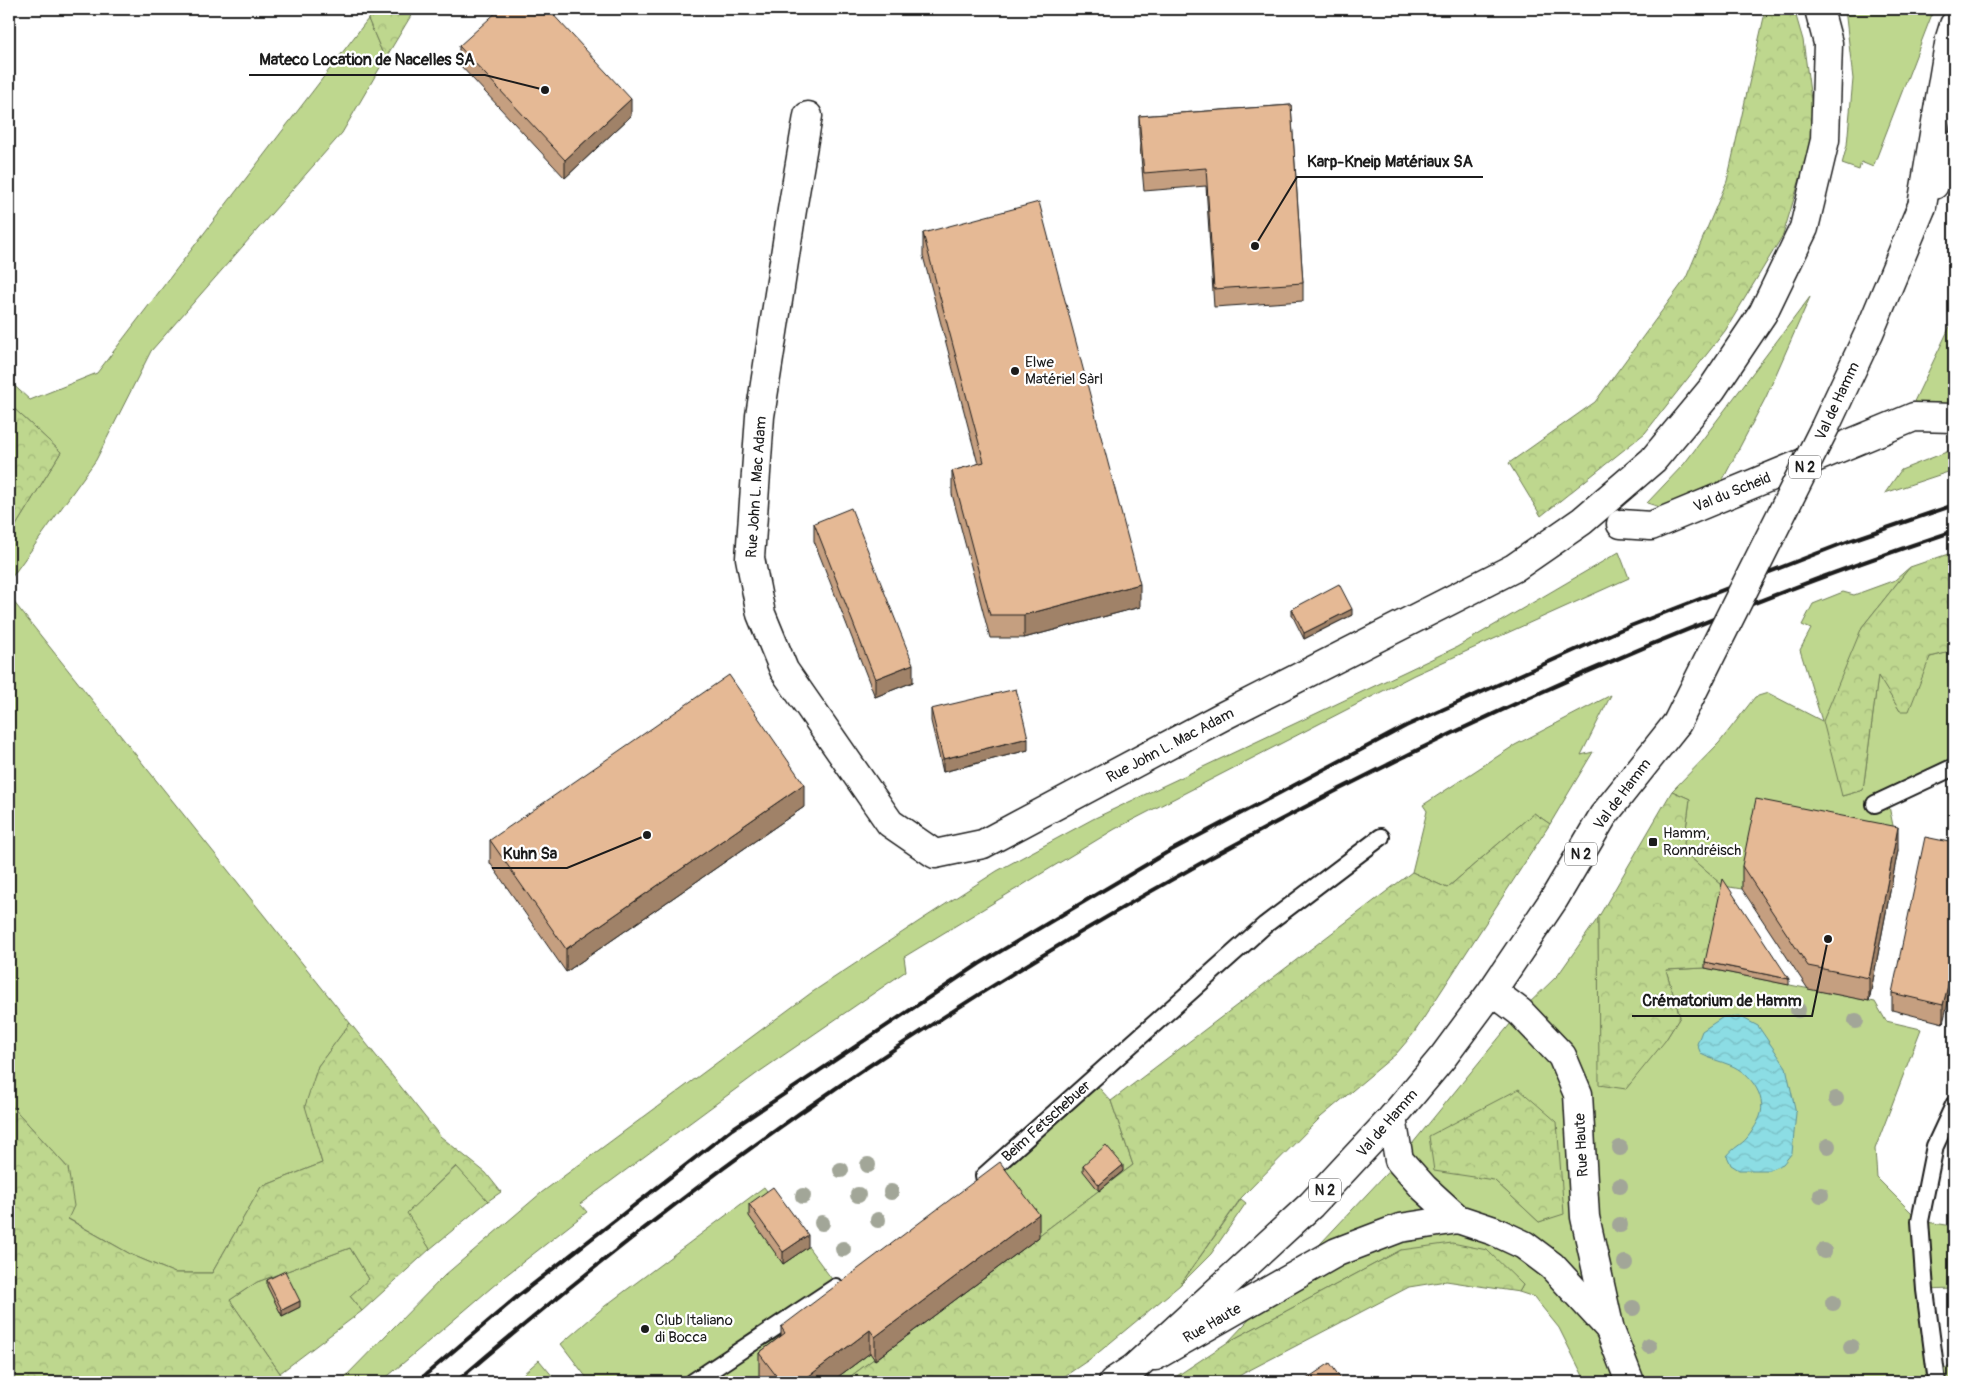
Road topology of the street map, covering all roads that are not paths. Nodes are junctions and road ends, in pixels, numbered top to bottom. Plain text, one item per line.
1 (1819, 9) edge
2 (1954, 24) edge
3 (808, 116) dead end
4 (1954, 146) edge
5 (1922, 206) junction
6 (1954, 418) edge
7 (1582, 521) junction
8 (1621, 524) joint
9 (1954, 767) edge
10 (1875, 804) dead end
11 (1381, 837) dead end
12 (1492, 991) junction
13 (1954, 1105) edge
14 (1392, 1118) junction
15 (968, 1188) edge
16 (1458, 1220) junction
17 (845, 1281) edge
18 (1610, 1330) junction
19 (1124, 1375) edge
20 (693, 1382) edge
21 (1630, 1382) edge
22 (1937, 1382) edge

1 - 7 main road, Rue John L. Mac Adam
2 - 5 main road, Val de Hamm / N 2
3 - 7 main road, Rue John L. Mac Adam
4 - 5 main road, Val de Hamm / N 2
5 - 12 main road, Val de Hamm / N 2, bridge
6 - 8 main road, Val du Scheid
7 - 8 lane
9 - 10 lane
11 - 15 lane, Beim Fetschebuer
12 - 14 main road, Val de Hamm / N 2
12 - 18 main road, Rue Haute
13 - 22 lane
14 - 16 main road, Rue Haute
14 - 19 main road, Val de Hamm / N 2
16 - 18 main road, Rue Haute
16 - 19 main road, Rue Haute
17 - 20 lane
18 - 21 main road, Rue Haute

